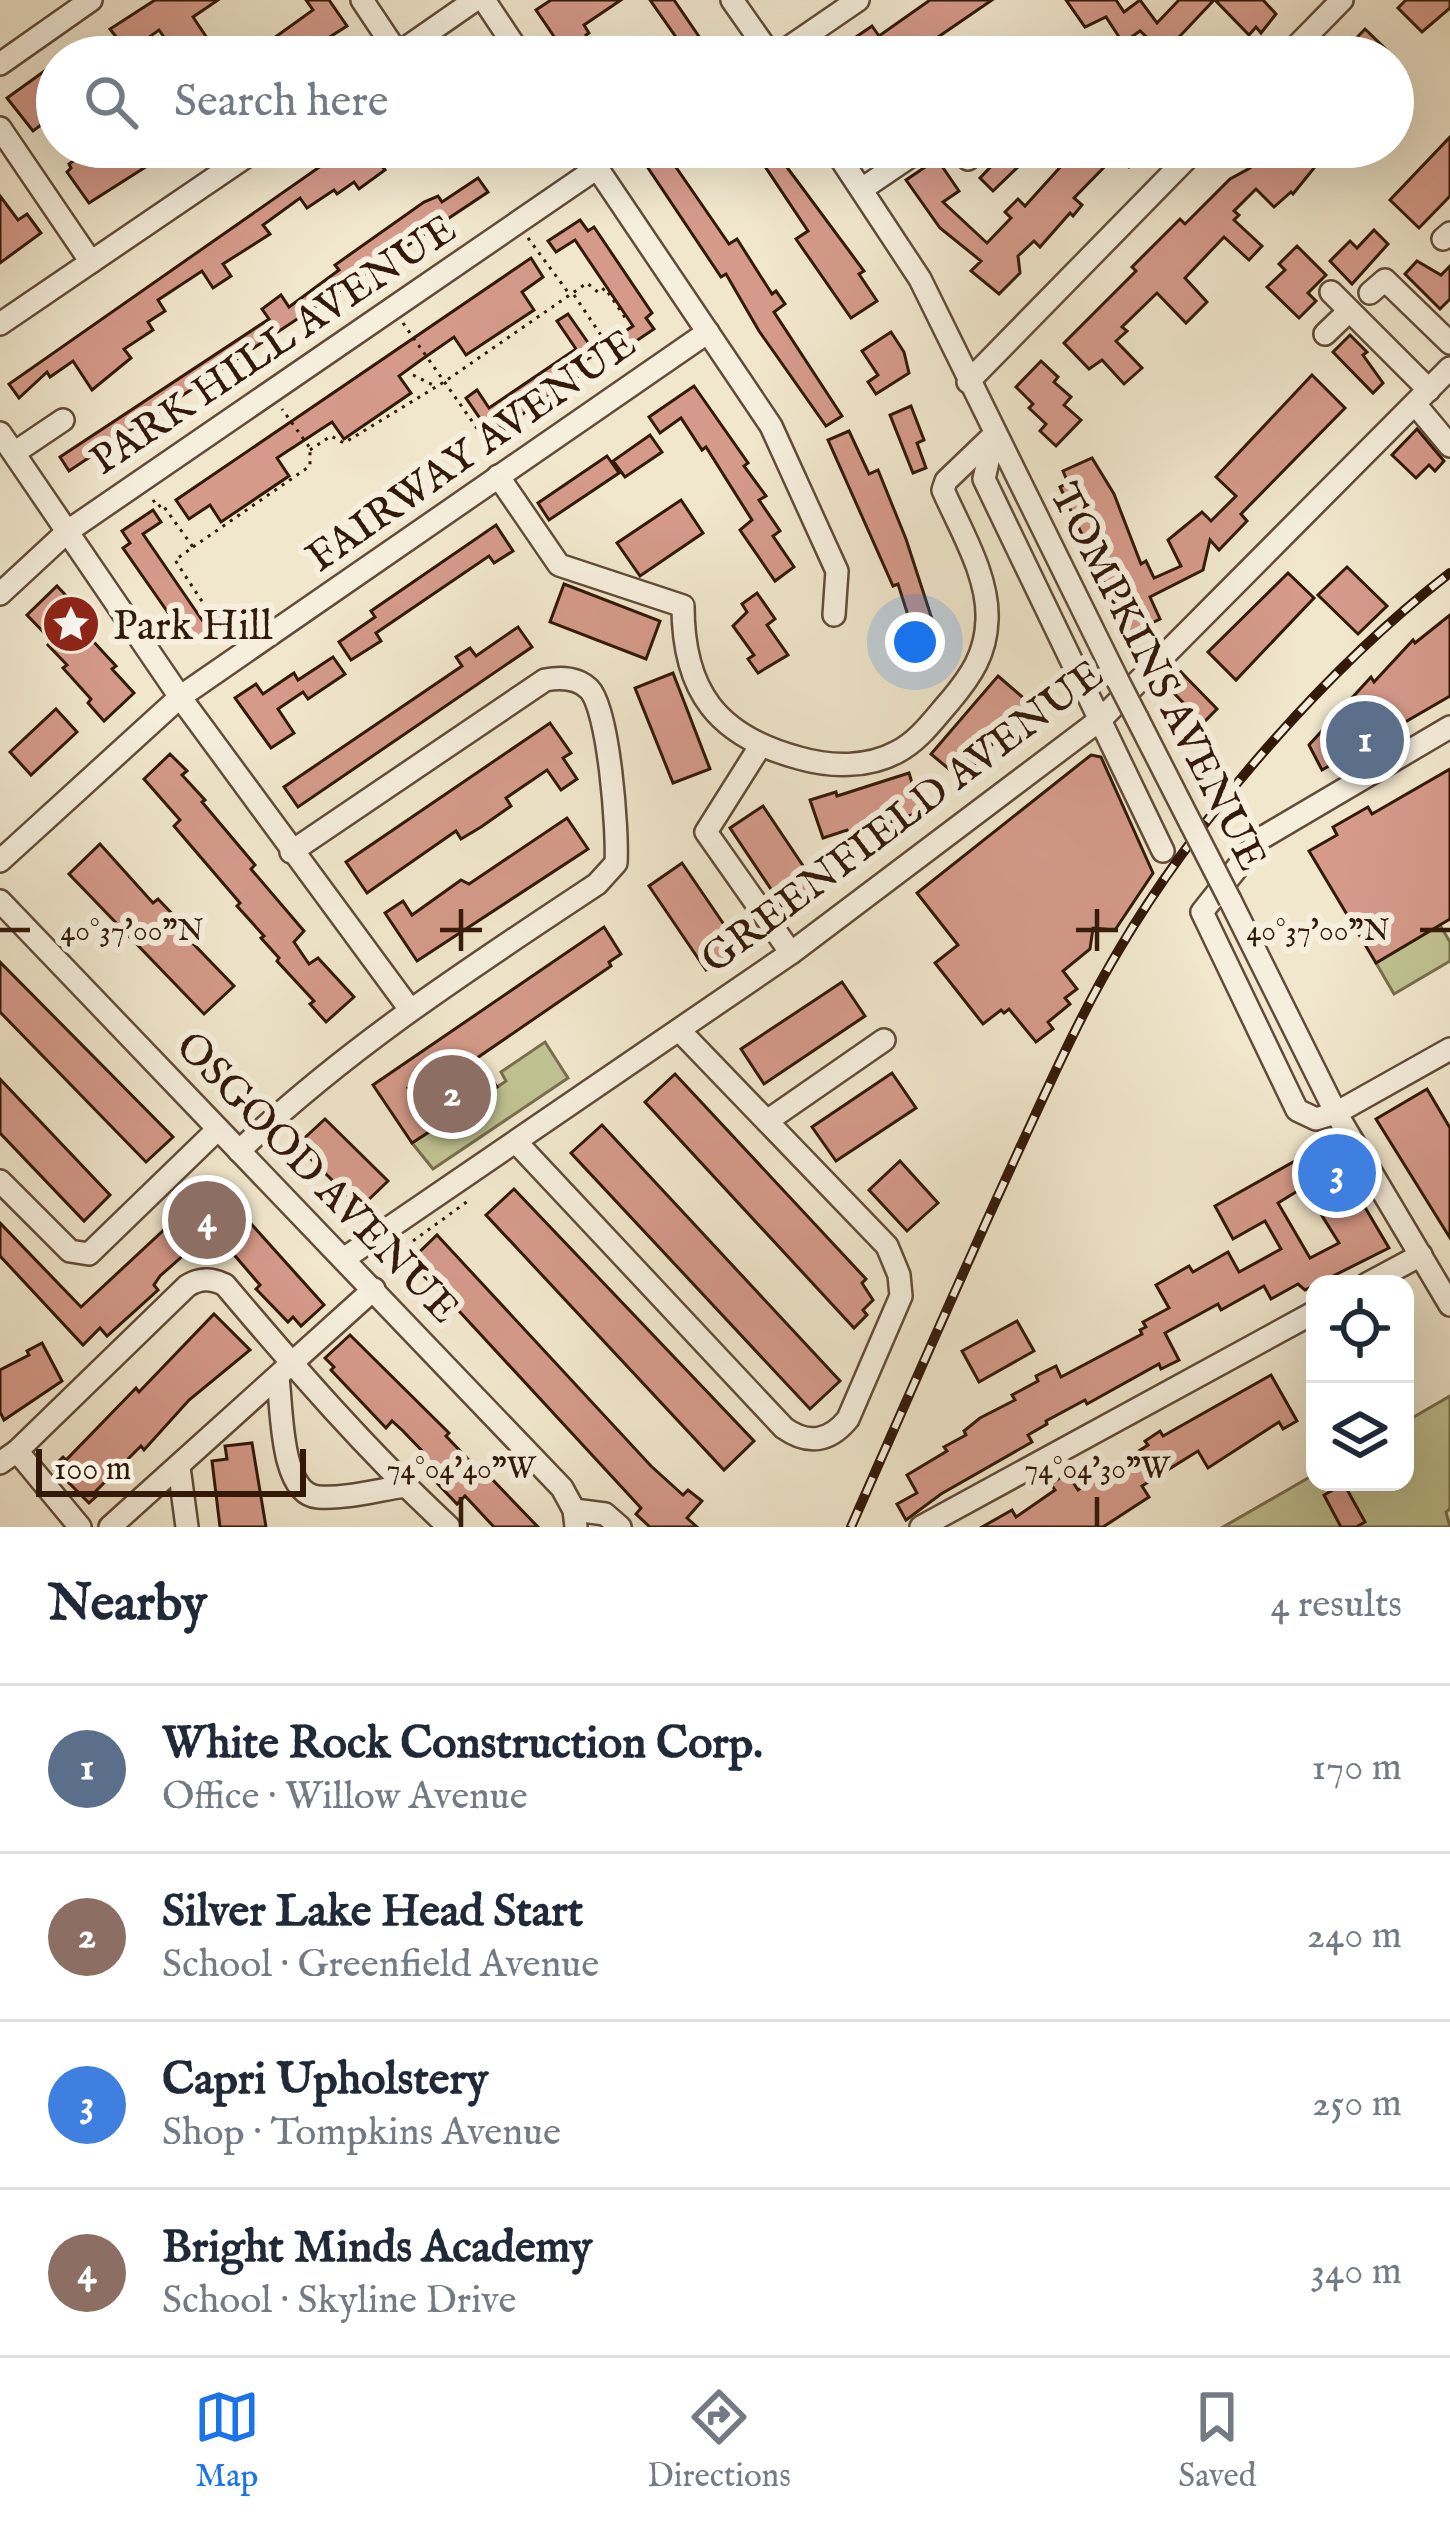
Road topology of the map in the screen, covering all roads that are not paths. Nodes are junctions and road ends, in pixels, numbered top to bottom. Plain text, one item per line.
1 (91, 0) edge
2 (362, 0) edge
3 (480, 0) edge
4 (732, 0) edge
5 (858, 0) edge
6 (1342, 0) edge
7 (67, 7) edge
8 (384, 36) edge
9 (424, 36) edge
10 (507, 36) edge
11 (758, 36) edge
12 (804, 36) edge
13 (1307, 36) edge
14 (0, 64) edge
15 (0, 128) edge
16 (229, 168) edge
17 (597, 168) joint
18 (848, 168) edge
19 (893, 168) edge
20 (1177, 168) edge
21 (862, 189) junction
22 (91, 262) junction
23 (1331, 292) dead end
24 (1370, 292) dead end
25 (1349, 311) junction
26 (0, 324) edge
27 (708, 332) junction
28 (1325, 334) dead end
29 (1450, 343) edge
30 (1450, 368) edge
31 (968, 382) junction
32 (1422, 398) junction
33 (63, 420) dead end
34 (0, 433) edge
35 (994, 434) junction
36 (1450, 446) edge
37 (14, 453) junction
38 (498, 476) junction
39 (68, 531) junction
40 (0, 594) edge
41 (834, 615) dead end
42 (180, 697) junction
43 (1101, 719) junction
44 (1450, 727) edge
45 (760, 748) junction
46 (1163, 850) dead end
47 (291, 852) junction
48 (0, 861) edge
49 (0, 901) edge
50 (791, 953) junction
51 (409, 1008) junction
52 (679, 1030) junction
53 (884, 1040) dead end
54 (1446, 1059) edge
55 (1336, 1113) junction
56 (767, 1121) junction
57 (218, 1129) junction
58 (516, 1142) junction
59 (239, 1150) junction
60 (0, 1180) edge
61 (1420, 1255) junction
62 (345, 1258) junction
63 (1383, 1275) edge
64 (369, 1284) junction
65 (1450, 1305) edge
66 (1306, 1317) edge
67 (285, 1371) junction
68 (8, 1457) edge
69 (179, 1467) junction
70 (405, 1486) junction
71 (575, 1519) edge
72 (80, 1527) edge
73 (110, 1527) edge
74 (187, 1527) edge
75 (449, 1527) edge
76 (620, 1527) edge
77 (921, 1527) edge

1 - 7 street
2 - 8 street
3 - 9 street
3 - 10 street
4 - 11 street
5 - 12 street
6 - 13 street
7 - 14 street
15 - 22 street
16 - 22 street
17 - 27 street
17 - 39 street, PARK HILL AVENUE
18 - 21 street, TOMPKINS AVENUE
19 - 21 street
20 - 31 street
21 - 31 street, TOMPKINS AVENUE
22 - 26 street
23 - 25 street
24 - 29 street
25 - 28 street
25 - 32 street
27 - 38 street, FAIRWAY AVENUE
27 - 41 street
30 - 32 street, GREENFIELD AVENUE
31 - 35 street, TOMPKINS AVENUE
32 - 36 street
32 - 43 street, GREENFIELD AVENUE
33 - 37 street
34 - 37 street
35 - 43 street
35 - 45 street
35 - 55 street, TOMPKINS AVENUE, bridge
37 - 39 street
38 - 42 street, FAIRWAY AVENUE
38 - 45 street
39 - 40 street, PARK HILL AVENUE
39 - 42 street
42 - 47 street
42 - 48 street, FAIRWAY AVENUE
43 - 46 street
43 - 50 street, GREENFIELD AVENUE
44 - 55 street
45 - 50 street
47 - 51 street
47 - 51 street
49 - 57 street, OSGOOD AVENUE
50 - 52 street, GREENFIELD AVENUE
51 - 59 street
52 - 56 street
52 - 58 street, GREENFIELD AVENUE
53 - 56 street
54 - 55 street
55 - 61 street, TOMPKINS AVENUE
56 - 58 street
57 - 59 street, OSGOOD AVENUE
57 - 60 street
58 - 62 street, GREENFIELD AVENUE
59 - 62 street, OSGOOD AVENUE
61 - 63 street
61 - 65 street, TOMPKINS AVENUE
62 - 64 street, OSGOOD AVENUE
64 - 67 street
64 - 71 street, OSGOOD AVENUE
66 - 77 street
67 - 68 street
67 - 69 street
67 - 70 street
67 - 70 street
68 - 72 street
69 - 73 street
69 - 74 street
70 - 75 street
71 - 76 street

